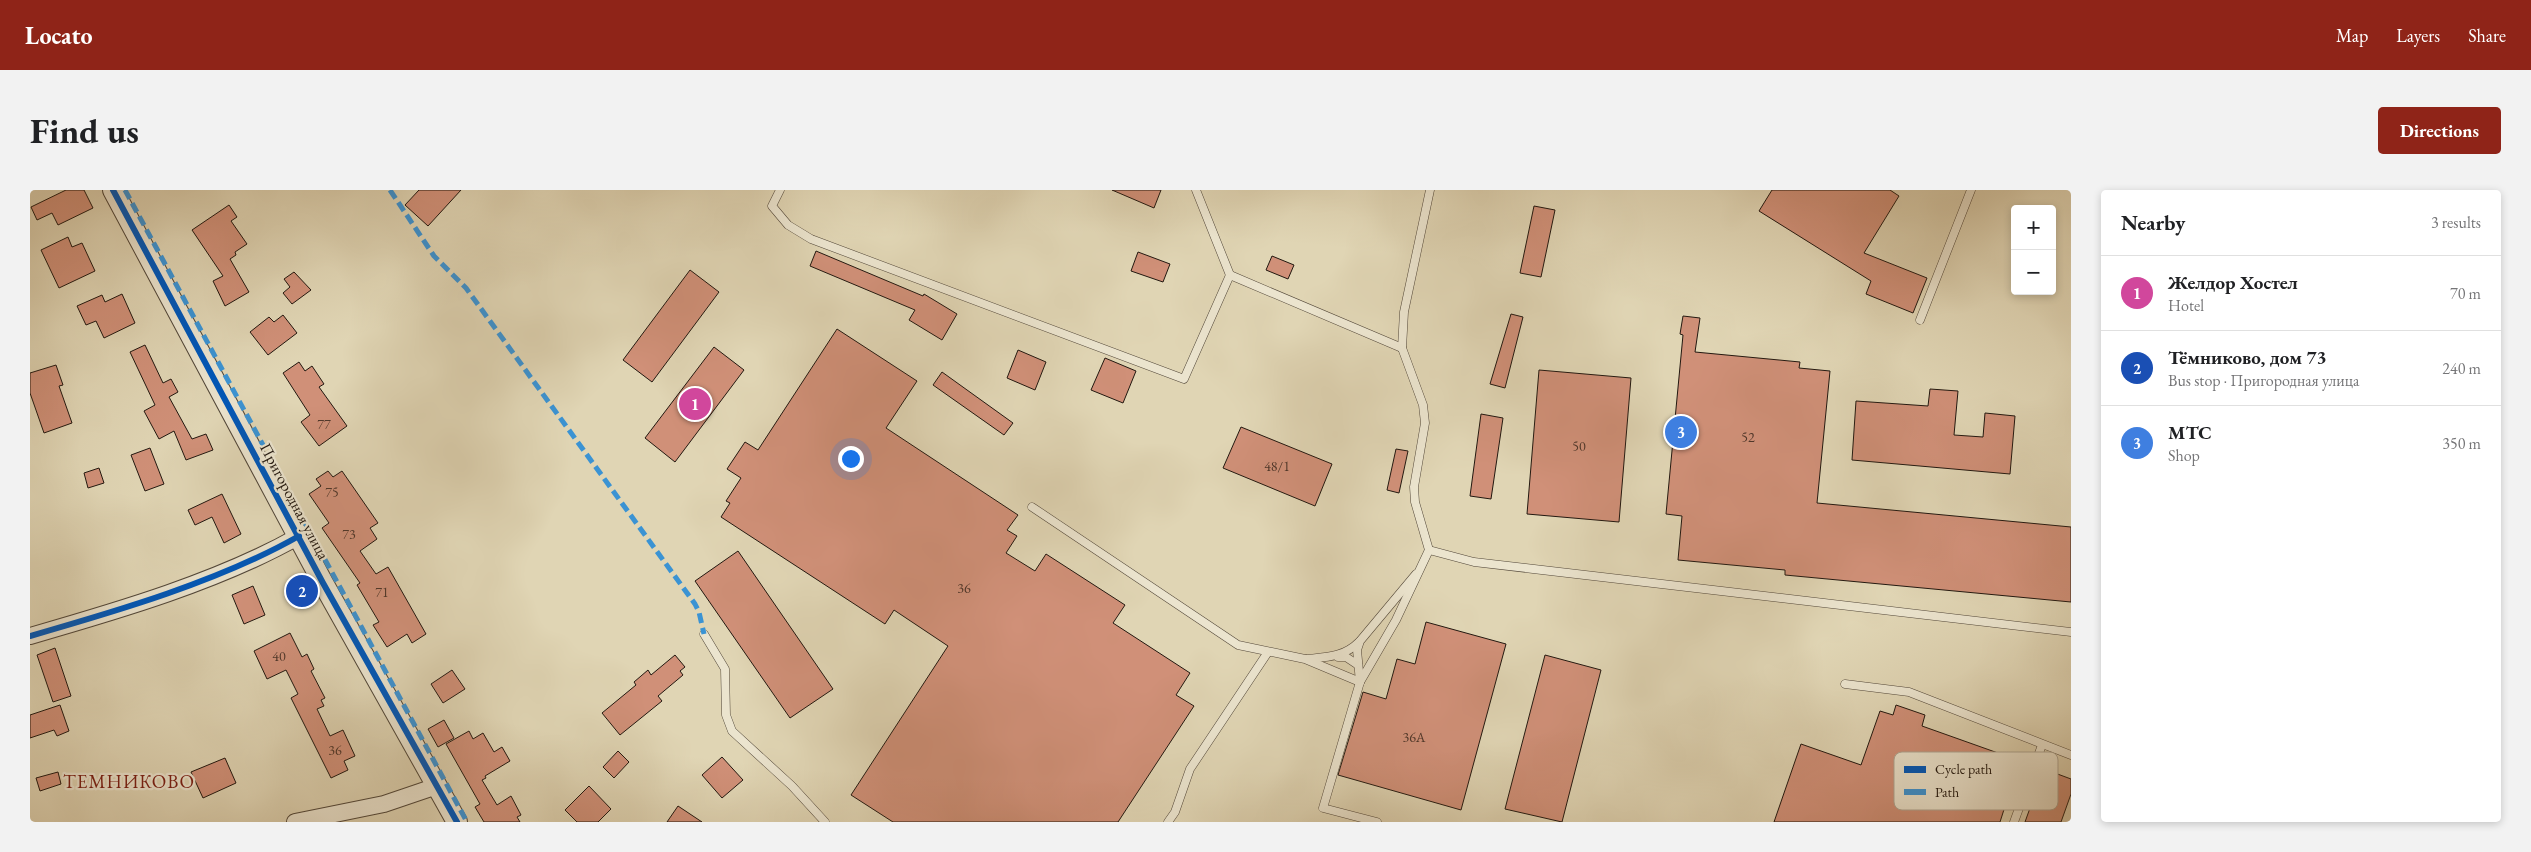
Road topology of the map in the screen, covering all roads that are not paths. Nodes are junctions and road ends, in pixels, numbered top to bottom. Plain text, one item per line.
1 (114, 190) edge
2 (780, 190) edge
3 (1196, 190) edge
4 (1430, 190) edge
5 (1972, 190) edge
6 (1230, 274) junction
7 (1920, 320) dead end
8 (1402, 348) junction
9 (1032, 507) dead end
10 (299, 536) junction
11 (1430, 550) junction
12 (1422, 567) junction
13 (2071, 632) edge
14 (704, 634) dead end
15 (30, 636) edge
16 (1360, 641) junction
17 (1268, 652) junction
18 (1335, 657) junction
19 (1305, 659) junction
20 (1358, 665) junction
21 (1360, 682) junction
22 (1845, 684) dead end
23 (2042, 744) junction
24 (2039, 752) edge
25 (2071, 755) edge
26 (437, 786) junction
27 (2018, 810) edge
28 (295, 822) edge
29 (457, 822) edge
30 (825, 822) edge
31 (1168, 822) edge
32 (1377, 822) edge
33 (2014, 822) edge

1 - 10 street, Пригородная улица
2 - 6 lane
3 - 6 lane
4 - 8 lane
5 - 7 lane
6 - 8 lane
8 - 11 lane
9 - 17 lane
10 - 15 street
10 - 26 street, Пригородная улица
11 - 12 lane
11 - 13 lane
12 - 16 lane
12 - 21 lane
14 - 30 lane
16 - 18 lane
16 - 20 lane
17 - 19 lane
17 - 31 lane
18 - 19 lane
18 - 20 lane
19 - 21 lane
20 - 21 lane
21 - 32 lane
22 - 23 lane
23 - 24 lane
23 - 25 lane
26 - 28 street
26 - 29 street, Пригородная улица
27 - 33 lane

